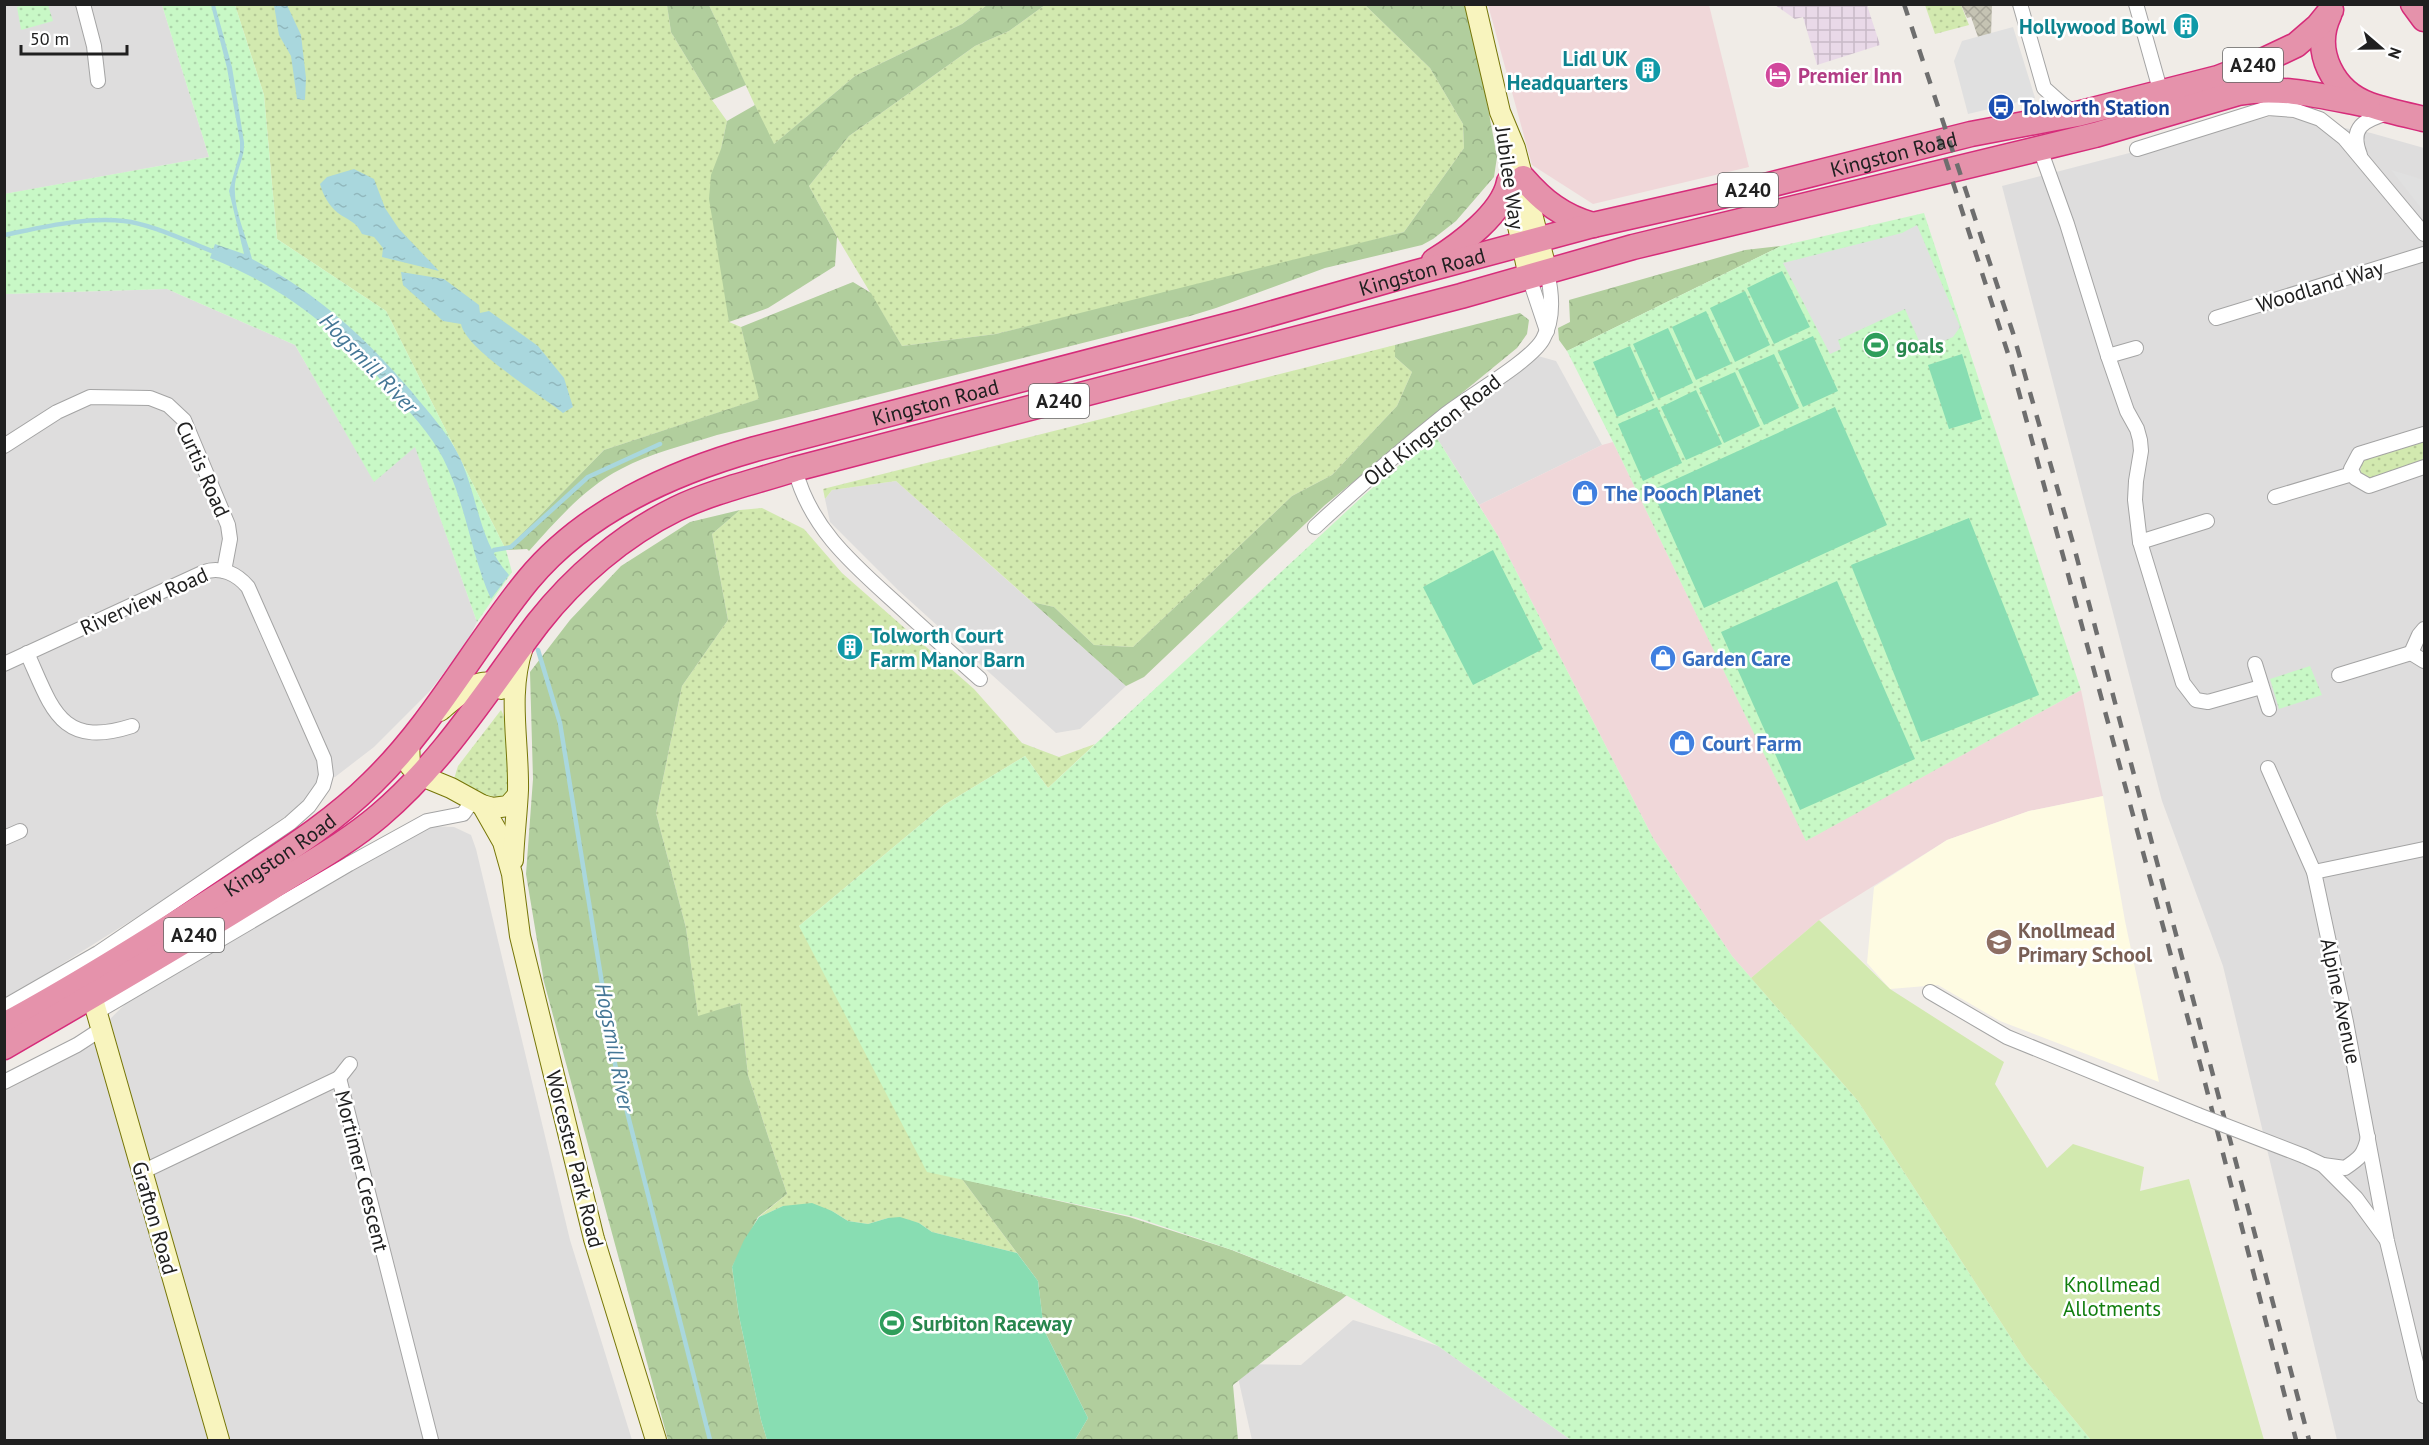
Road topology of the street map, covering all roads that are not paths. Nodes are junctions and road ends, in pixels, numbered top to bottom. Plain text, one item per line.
1 (83, 4) edge
2 (1475, 4) edge
3 (2020, 4) edge
4 (2136, 4) edge
5 (2413, 4) edge
6 (2332, 7) edge
7 (2424, 19) edge
8 (98, 81) dead end
9 (2161, 93) junction
10 (2368, 105) junction
11 (2393, 111) junction
12 (2077, 114) junction
13 (2424, 119) edge
14 (2137, 148) dead end
15 (2040, 149) junction
16 (2362, 160) junction
17 (1516, 180) junction
18 (1593, 225) junction
19 (2424, 234) edge
20 (2424, 254) edge
21 (1536, 257) junction
22 (1414, 273) junction
23 (2216, 318) dead end
24 (1547, 331) junction
25 (2136, 348) dead end
26 (2108, 356) junction
27 (2424, 434) edge
28 (4, 446) edge
29 (2424, 467) edge
30 (795, 470) junction
31 (2352, 474) junction
32 (2276, 496) dead end
33 (2207, 521) dead end
34 (1315, 528) dead end
35 (2140, 542) junction
36 (224, 571) junction
37 (2424, 629) edge
38 (526, 640) junction
39 (27, 653) junction
40 (2411, 653) junction
41 (2424, 661) edge
42 (4, 664) edge
43 (2255, 664) dead end
44 (2339, 675) dead end
45 (980, 679) dead end
46 (495, 684) junction
47 (2261, 687) junction
48 (2269, 709) dead end
49 (514, 712) junction
50 (132, 726) dead end
51 (414, 735) junction
52 (2268, 768) dead end
53 (422, 776) junction
54 (518, 796) junction
55 (478, 802) junction
56 (20, 831) dead end
57 (4, 838) edge
58 (2424, 849) edge
59 (2314, 872) junction
60 (512, 874) junction
61 (1930, 992) dead end
62 (4, 1007) edge
63 (96, 1013) junction
64 (4, 1025) edge
65 (4, 1047) edge
66 (350, 1064) dead end
67 (339, 1078) junction
68 (4, 1082) edge
69 (2368, 1135) junction
70 (2323, 1164) junction
71 (142, 1172) junction
72 (2387, 1241) junction
73 (2424, 1396) edge
74 (219, 1440) edge
75 (431, 1440) edge
76 (656, 1440) edge

1 - 8 street
2 - 17 main road, Jubilee Way
3 - 12 street
4 - 9 street
5 - 7 highway
6 - 9 highway, Kingston Road / A240
6 - 10 highway, A240
9 - 12 highway, Kingston Road / A240
10 - 11 highway, A240
10 - 15 highway, Kingston Road / A240
11 - 13 highway, A240
11 - 16 street
12 - 18 highway, Kingston Road / A240
14 - 16 street
15 - 21 highway, Kingston Road / A240
15 - 26 street
16 - 19 street
17 - 18 highway
17 - 21 main road, Jubilee Way
17 - 22 highway
18 - 21 highway, Kingston Road / A240
20 - 23 street, Woodland Way
21 - 22 highway, Kingston Road / A240
21 - 24 street
21 - 24 street
21 - 30 highway, Kingston Road / A240
22 - 51 highway, Kingston Road / A240
24 - 34 street, Old Kingston Road
25 - 26 street
26 - 35 street
27 - 31 street
28 - 36 street, Curtis Road
29 - 31 street
30 - 38 highway, Kingston Road / A240
30 - 45 street
31 - 32 street
33 - 35 street
35 - 47 street
36 - 39 street, Riverview Road
36 - 62 street, Riverview Road
37 - 40 street
38 - 46 highway, A240
38 - 49 main road
39 - 42 street, Riverview Road
39 - 50 street
40 - 41 street
40 - 44 street
43 - 47 street
46 - 49 main road
46 - 51 main road
46 - 53 highway, Kingston Road / A240
47 - 48 street
49 - 54 main road
51 - 53 main road
51 - 64 highway, Kingston Road / A240
52 - 59 street, Alpine Avenue
53 - 55 main road
53 - 63 highway, Kingston Road / A240
54 - 55 main road
54 - 60 main road
55 - 60 main road
55 - 63 street
56 - 57 street
58 - 59 street
59 - 69 street, Alpine Avenue
60 - 76 main road, Worcester Park Road
61 - 70 street, bridge
63 - 65 highway, Kingston Road / A240
63 - 68 street
63 - 71 main road, Grafton Road
66 - 67 street
67 - 71 street, Mortimer Crescent
67 - 75 street, Mortimer Crescent
69 - 70 street
69 - 72 street, Alpine Avenue
70 - 72 street
71 - 74 main road, Grafton Road
72 - 73 street, Alpine Avenue

